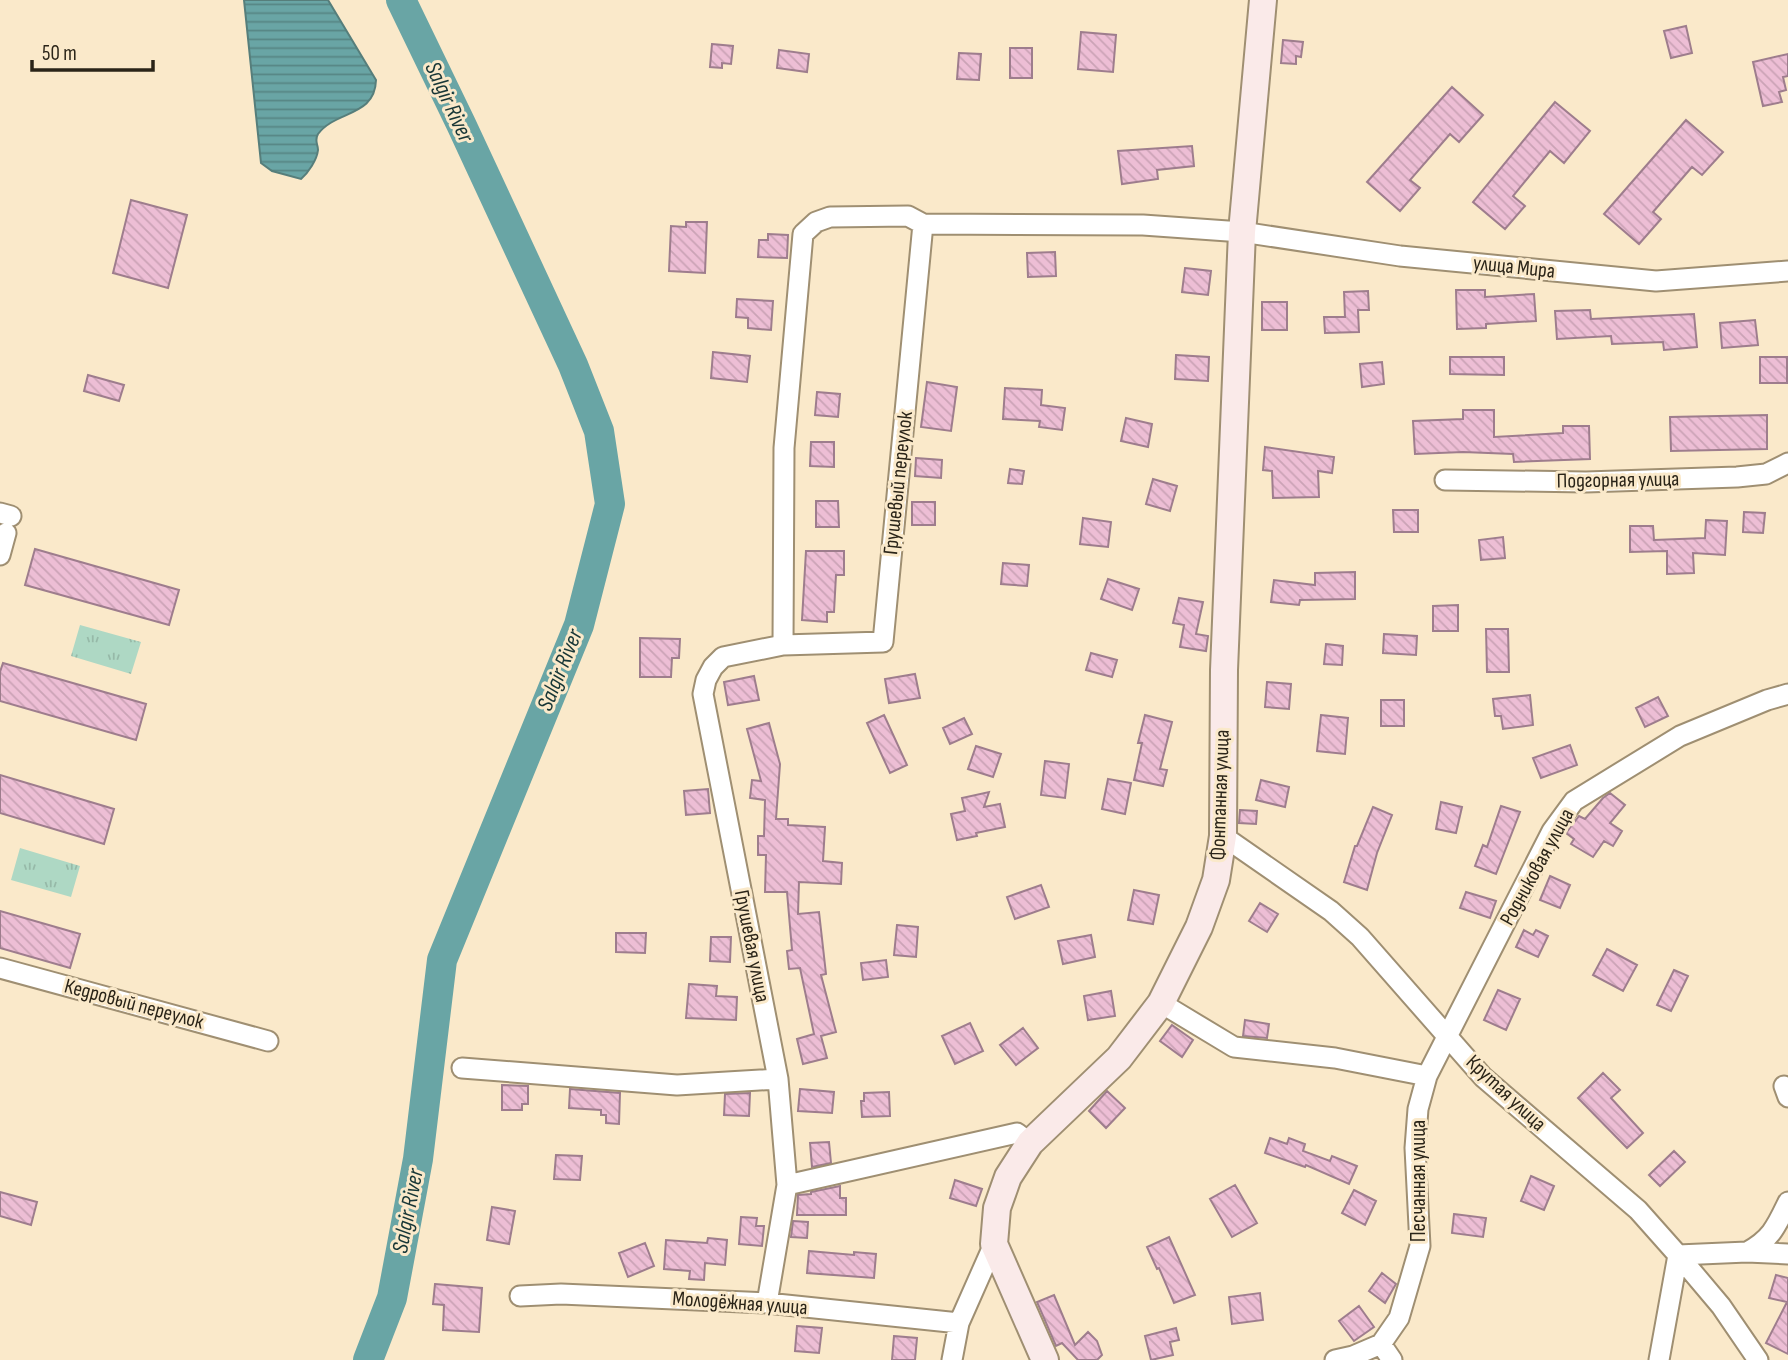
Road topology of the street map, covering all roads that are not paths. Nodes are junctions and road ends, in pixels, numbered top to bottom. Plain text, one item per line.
1 (1263, 0) edge
2 (923, 224) junction
3 (1242, 232) junction
4 (1788, 271) edge
5 (1788, 463) edge
6 (1445, 480) dead end
7 (6, 521) edge
8 (0, 555) edge
9 (783, 645) junction
10 (1788, 694) edge
11 (1223, 836) junction
12 (0, 968) edge
13 (1161, 1003) junction
14 (1449, 1036) junction
15 (268, 1041) dead end
16 (462, 1068) dead end
17 (1427, 1076) junction
18 (778, 1079) junction
19 (1030, 1143) junction
20 (787, 1185) junction
21 (1788, 1202) edge
22 (994, 1244) junction
23 (1747, 1252) junction
24 (1788, 1254) edge
25 (1678, 1255) junction
26 (520, 1296) dead end
27 (767, 1303) junction
28 (959, 1323) junction
29 (1387, 1352) edge
30 (952, 1360) edge
31 (1045, 1360) edge
32 (1335, 1360) edge
33 (1659, 1360) edge
34 (1758, 1360) edge

1 - 3 main road, Фонтанная улица
2 - 3 street, улица Мира
2 - 9 street, Грушевый переулок
2 - 9 street, улица Мира
3 - 4 street, улица Мира
3 - 11 main road, Фонтанная улица
5 - 6 street, Подгорная улица
7 - 8 street
9 - 18 street, Грушевая улица
10 - 14 street, Родниковая улица
11 - 13 main road, Фонтанная улица
11 - 14 street, Крутая улица
12 - 15 street, Кедровый переулок
13 - 17 street
13 - 19 main road, Фонтанная улица
14 - 17 street, Песчанная улица
14 - 25 street, Крутая улица
16 - 18 street
17 - 29 street, Песчанная улица
18 - 20 street, Грушевая улица
19 - 20 street
19 - 22 main road, Фонтанная улица
20 - 27 street, Грушевая улица
21 - 23 street
22 - 28 street, Фонтанная улица
22 - 31 main road
23 - 24 street
23 - 25 street
25 - 33 street
25 - 34 street, Крутая улица
26 - 27 street, Молодёжная улица
27 - 28 street, Молодёжная улица
28 - 30 street, Фонтанная улица
29 - 32 street

